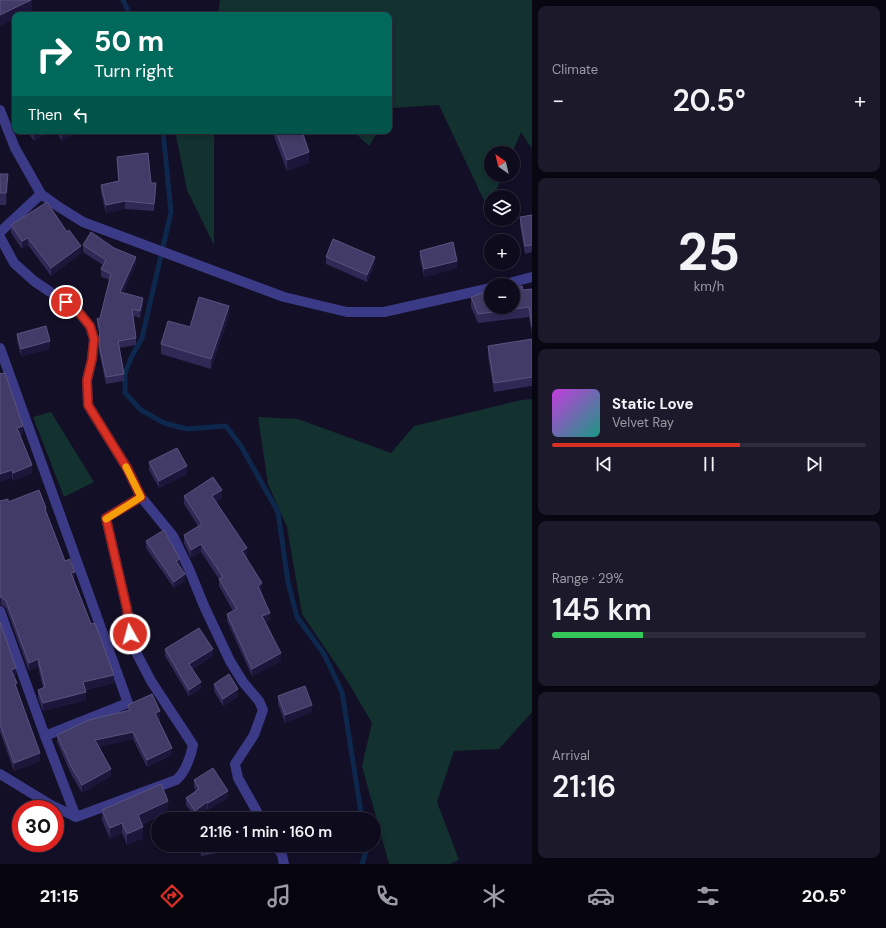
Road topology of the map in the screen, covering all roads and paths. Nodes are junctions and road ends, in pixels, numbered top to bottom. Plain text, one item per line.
1 (0, 110) edge
2 (42, 194) junction
3 (0, 232) edge
4 (0, 237) edge
5 (532, 277) edge
6 (520, 280) edge
7 (484, 290) edge
8 (0, 348) edge
9 (141, 497) junction
10 (0, 611) edge
11 (45, 736) junction
12 (0, 774) edge
13 (257, 812) edge
14 (76, 817) junction
15 (280, 852) edge
16 (284, 864) edge

1 - 2 street
2 - 3 street
2 - 7 street
4 - 9 street
5 - 6 street
8 - 11 street
9 - 13 street
9 - 14 street
10 - 11 street
11 - 14 street
12 - 14 street
15 - 16 street

